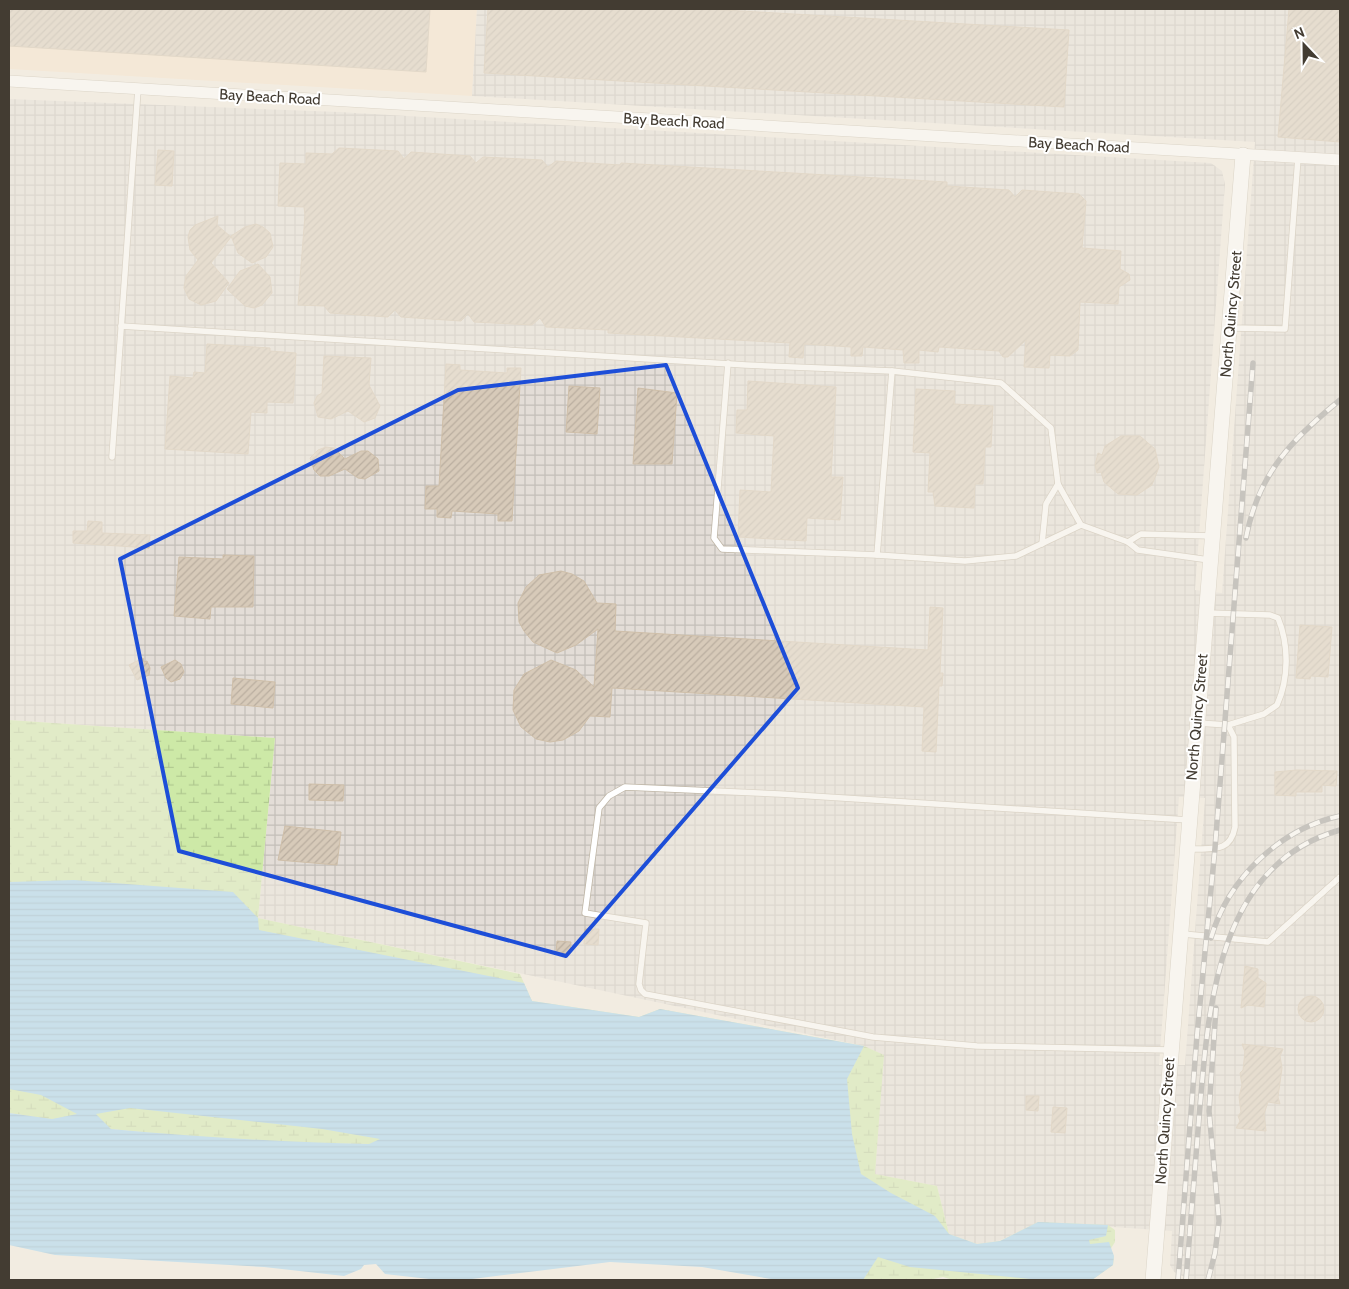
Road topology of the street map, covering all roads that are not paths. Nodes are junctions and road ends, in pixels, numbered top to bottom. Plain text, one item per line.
1 (9, 81) edge
2 (138, 89) junction
3 (1243, 154) junction
4 (1298, 158) junction
5 (1340, 160) edge
6 (121, 326) junction
7 (1229, 328) junction
8 (728, 363) junction
9 (892, 371) junction
10 (112, 457) dead end
11 (1058, 484) junction
12 (1081, 526) junction
13 (1212, 536) junction
14 (1128, 542) junction
15 (1042, 544) junction
16 (877, 555) junction
17 (1210, 560) junction
18 (1206, 613) junction
19 (1197, 722) junction
20 (1228, 725) junction
21 (1189, 820) junction
22 (1186, 849) junction
23 (1340, 877) edge
24 (1180, 934) junction
25 (1170, 1050) junction
26 (1153, 1280) edge

1 - 2 street, Bay Beach Road
2 - 3 street, Bay Beach Road
2 - 6 lane
3 - 4 street, Bay Beach Road
3 - 7 street, North Quincy Street
4 - 5 street, Bay Beach Road
4 - 7 lane
6 - 8 lane
6 - 10 lane
7 - 13 street, North Quincy Street
8 - 9 lane
8 - 16 lane
9 - 11 lane
9 - 16 lane
11 - 12 lane
11 - 15 lane
12 - 14 lane
12 - 15 lane
13 - 14 lane
13 - 17 street, North Quincy Street
14 - 17 lane
15 - 16 lane
17 - 18 street, North Quincy Street
18 - 19 street, North Quincy Street
18 - 20 lane
19 - 20 lane
19 - 21 street, North Quincy Street
20 - 22 lane
21 - 22 street, North Quincy Street
21 - 25 lane
22 - 24 street, North Quincy Street
23 - 24 lane
24 - 25 street, North Quincy Street
25 - 26 street, North Quincy Street

